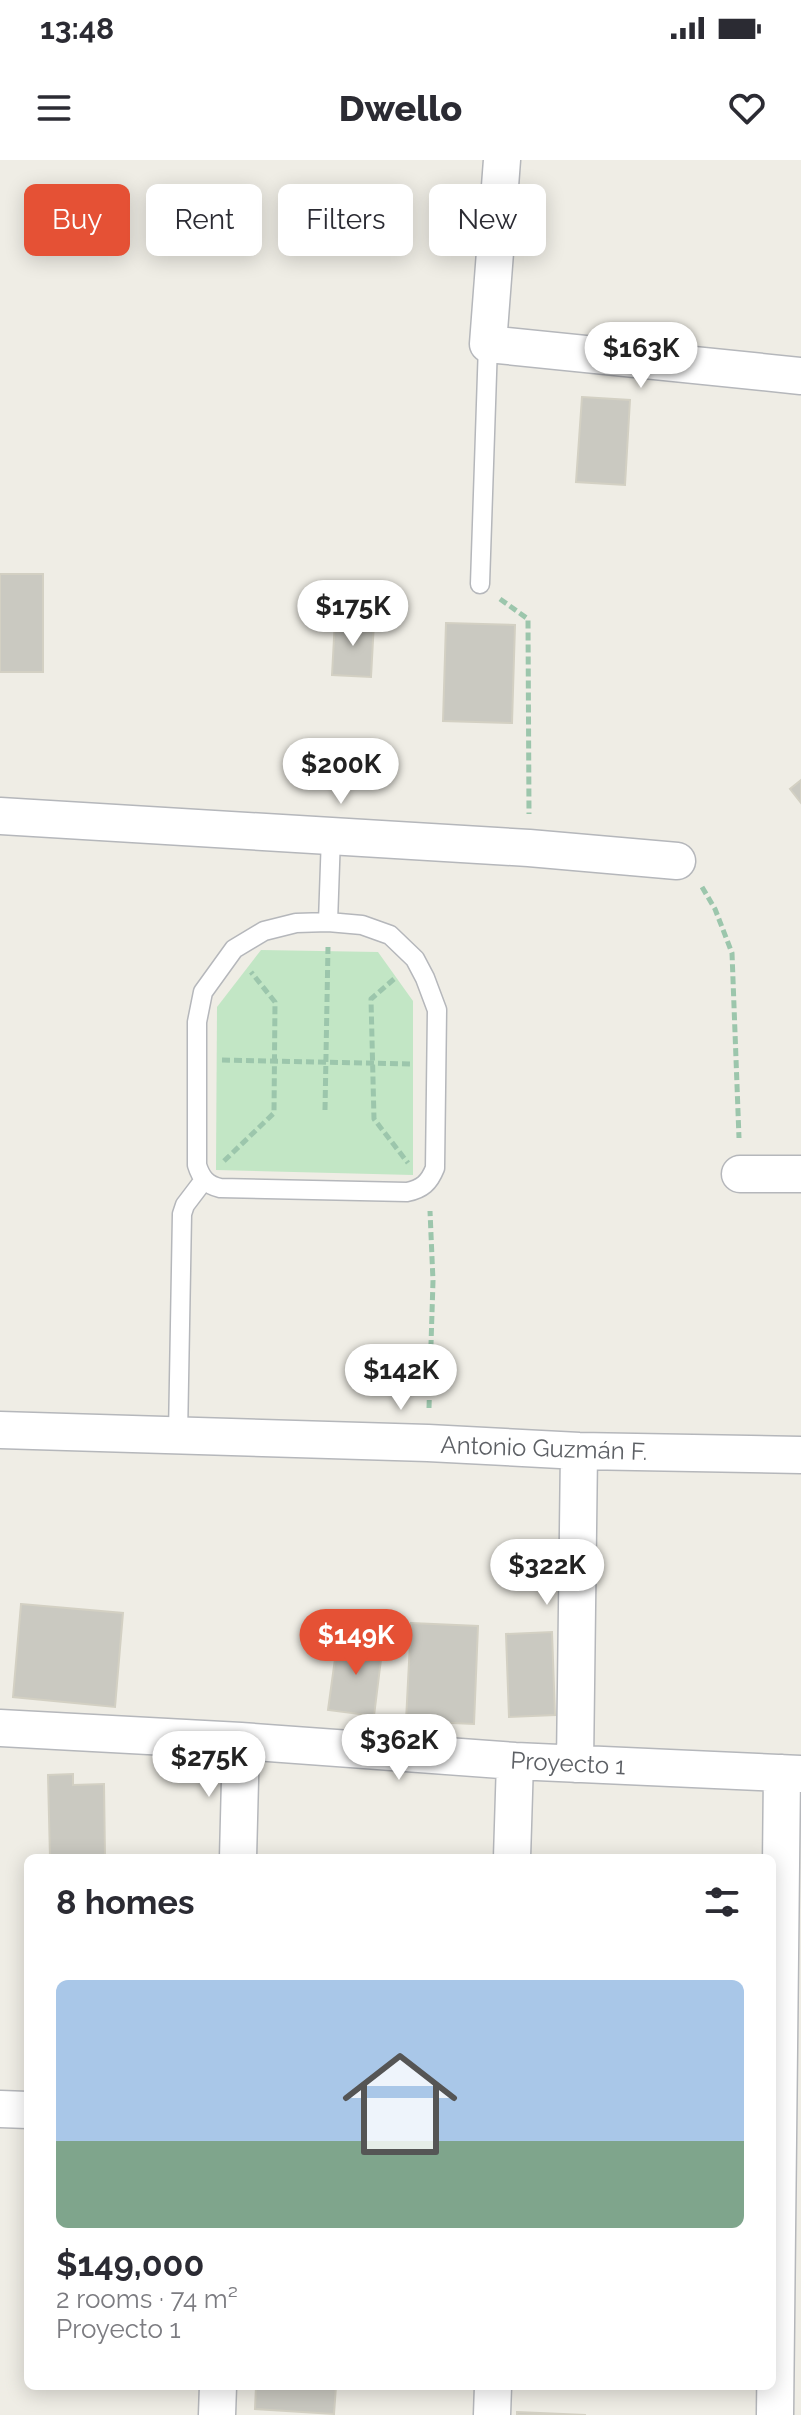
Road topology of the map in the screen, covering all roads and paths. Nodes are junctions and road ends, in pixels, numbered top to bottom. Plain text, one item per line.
1 (502, 160) edge
2 (488, 344) junction
3 (801, 376) edge
4 (480, 584) joint
5 (0, 816) edge
6 (331, 836) junction
7 (529, 848) junction
8 (677, 861) joint
9 (328, 922) junction
10 (234, 949) junction
11 (415, 959) junction
12 (197, 1060) junction
13 (276, 1060) junction
14 (325, 1061) junction
15 (373, 1062) junction
16 (436, 1065) junction
17 (325, 1110) dead end
18 (740, 1174) joint
19 (801, 1174) edge
20 (204, 1180) junction
21 (425, 1185) junction
22 (0, 1430) edge
23 (178, 1436) junction
24 (428, 1443) junction
25 (579, 1451) junction
26 (801, 1455) edge
27 (0, 1728) edge
28 (241, 1741) junction
29 (515, 1761) junction
30 (575, 1764) junction
31 (792, 1774) edge
32 (238, 1854) edge
33 (512, 1854) edge
34 (0, 2109) edge
35 (24, 2110) edge
36 (784, 2144) edge
37 (776, 2385) edge
38 (218, 2390) edge
39 (493, 2390) edge
40 (776, 2390) edge
41 (217, 2415) edge
42 (492, 2415) edge
43 (775, 2415) edge

1 - 2 street
2 - 3 street
2 - 4 lane
4 - 7 path
5 - 6 street
6 - 7 street
6 - 9 lane
7 - 8 street
8 - 18 path
9 - 10 lane
9 - 11 lane
9 - 14 path
10 - 12 lane
10 - 13 path
11 - 15 path
11 - 16 lane
12 - 13 path
12 - 20 lane
13 - 14 path
13 - 20 path
14 - 15 path
14 - 17 path
15 - 16 path
15 - 21 path
16 - 21 lane
18 - 19 street
20 - 21 lane
20 - 23 lane
21 - 24 path
22 - 23 street, Antonio Guzmán F.
23 - 24 street, Antonio Guzmán F.
24 - 25 street, Antonio Guzmán F.
25 - 26 street, Antonio Guzmán F.
25 - 30 street
27 - 28 street, Proyecto 1
28 - 29 street, Proyecto 1
28 - 32 street
29 - 30 street, Proyecto 1
29 - 33 street
30 - 31 street, Proyecto 1
31 - 36 street
34 - 35 street
36 - 37 street
38 - 41 street
39 - 42 street
40 - 43 street

